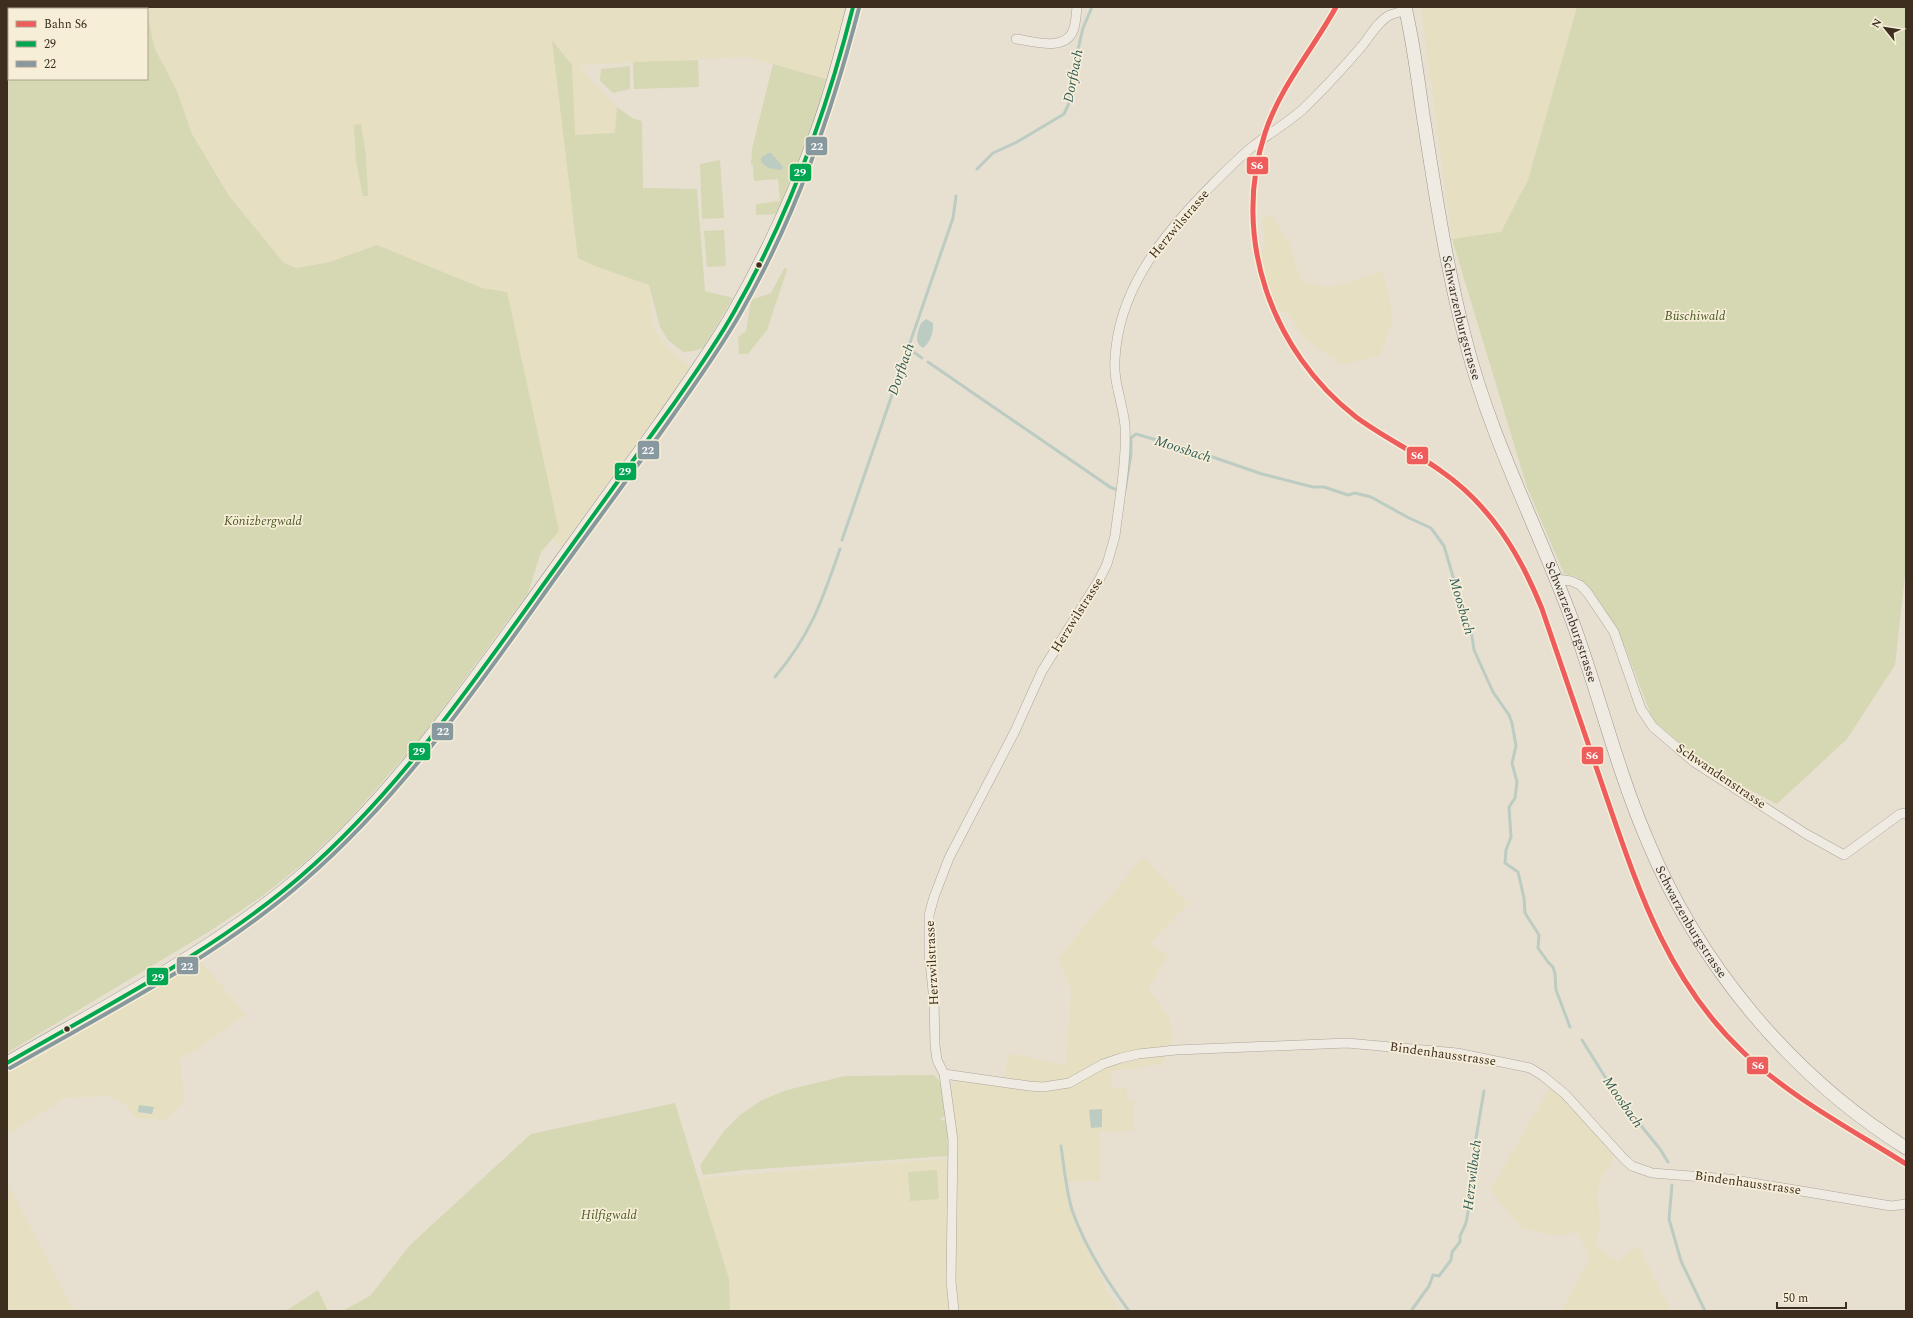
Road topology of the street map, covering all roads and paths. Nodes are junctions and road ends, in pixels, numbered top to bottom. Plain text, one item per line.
1 (853, 7) edge
2 (1077, 7) edge
3 (1405, 9) edge
4 (1016, 39) dead end
5 (1556, 579) junction
6 (1906, 813) edge
7 (7, 1063) edge
8 (944, 1074) junction
9 (1906, 1148) edge
10 (1906, 1204) edge
11 (954, 1311) edge

1 - 7 street
2 - 4 street
3 - 5 street, Schwarzenburgstrasse
3 - 8 street, Herzwilstrasse
5 - 6 street, Schwandenstrasse
5 - 9 street, Schwarzenburgstrasse
8 - 10 street, Bindenhausstrasse
8 - 11 street, Herzwilstrasse

